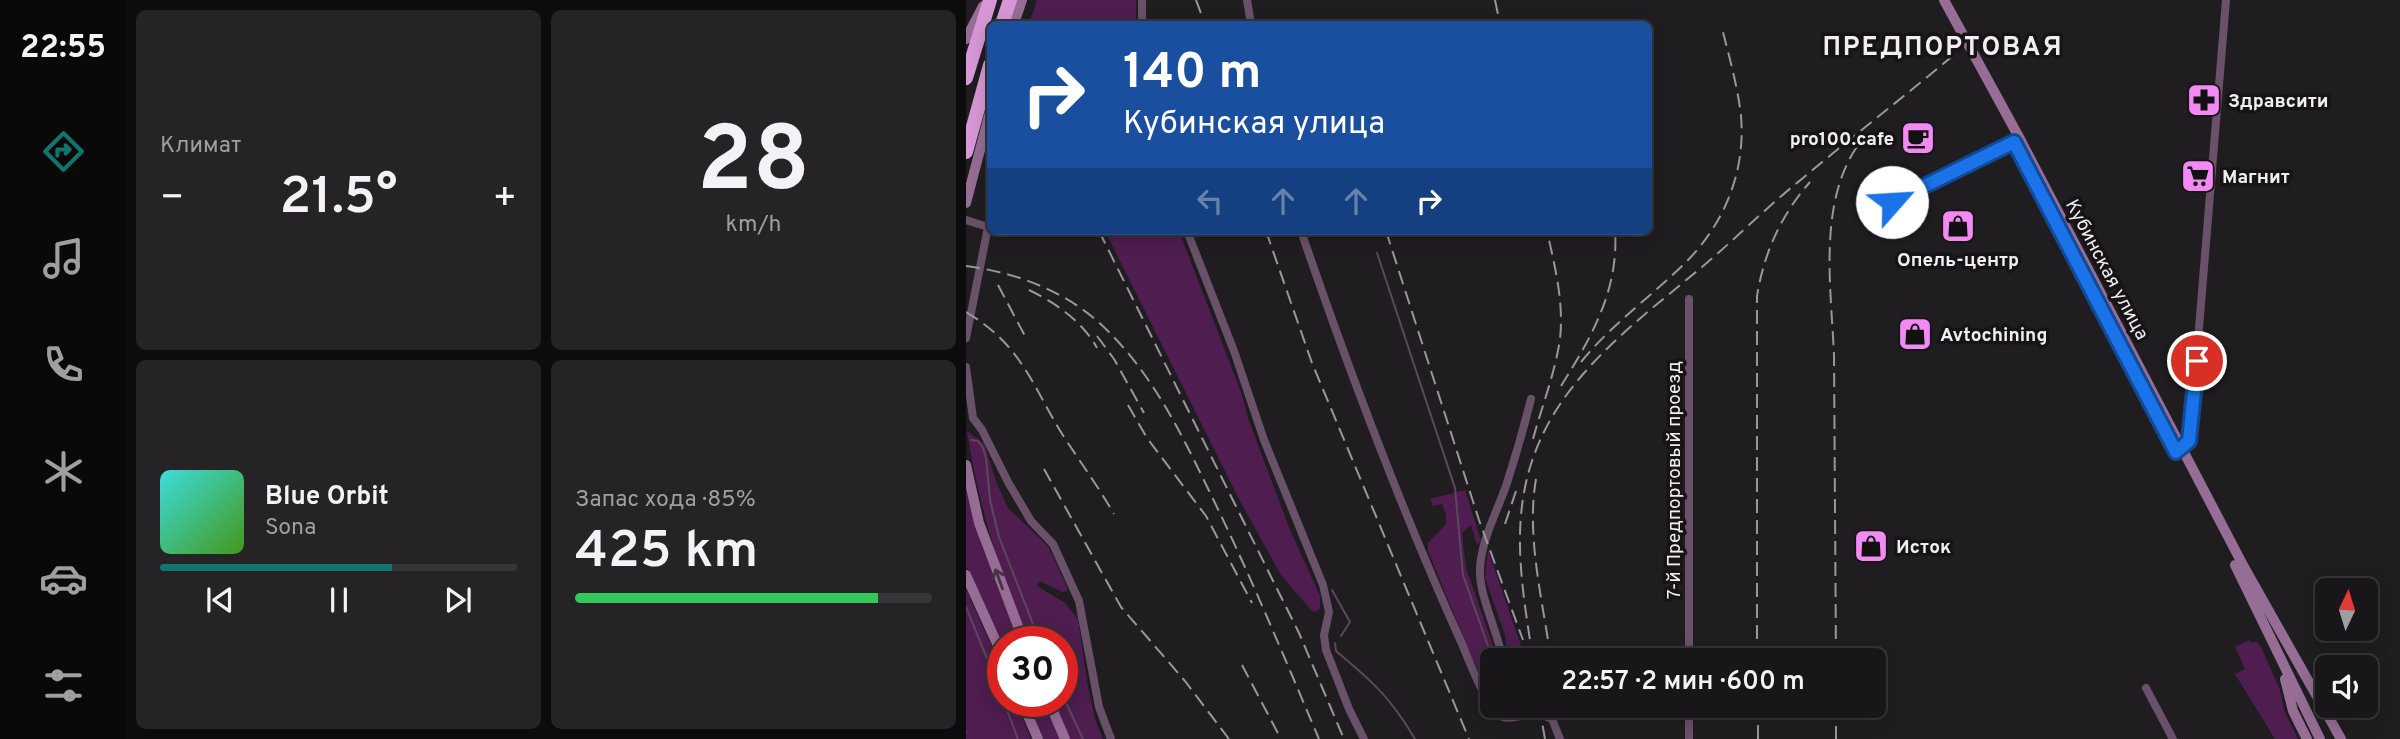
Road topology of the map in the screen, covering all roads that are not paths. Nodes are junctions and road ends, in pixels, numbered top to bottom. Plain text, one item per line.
1 (988, 0) edge
2 (1010, 0) edge
3 (1022, 0) edge
4 (1142, 0) edge
5 (1247, 0) edge
6 (1936, 0) edge
7 (1944, 0) edge
8 (2226, 0) edge
9 (1003, 21) edge
10 (1015, 21) edge
11 (1142, 21) edge
12 (1250, 21) edge
13 (966, 39) edge
14 (987, 76) edge
15 (966, 78) edge
16 (987, 123) edge
17 (2017, 141) junction
18 (966, 152) edge
19 (1892, 202) dead end
20 (966, 203) edge
21 (966, 220) edge
22 (987, 227) edge
23 (987, 232) edge
24 (1189, 235) edge
25 (1302, 235) edge
26 (1689, 299) dead end
27 (966, 338) edge
28 (966, 367) edge
29 (1531, 399) dead end
30 (2179, 451) junction
31 (966, 465) edge
32 (966, 575) edge
33 (989, 626) edge
34 (1018, 626) edge
35 (1501, 648) edge
36 (1689, 648) edge
37 (2278, 656) junction
38 (1480, 683) edge
39 (2146, 688) dead end
40 (1028, 717) edge
41 (1055, 717) edge
42 (1550, 718) edge
43 (1689, 718) edge
44 (1039, 739) edge
45 (1065, 739) edge
46 (1111, 739) edge
47 (1364, 739) edge
48 (1560, 739) edge
49 (1689, 739) edge
50 (2173, 739) edge
51 (2306, 739) edge
52 (2320, 739) edge
53 (2341, 739) edge

1 - 13 main road
1 - 15 highway
2 - 9 highway, bridge
3 - 10 main road, bridge
4 - 11 street
5 - 12 street
6 - 17 main road, Кубинская улица
7 - 17 main road, Кубинская улица
8 - 30 street
14 - 18 highway
16 - 20 main road
17 - 19 street
17 - 30 main road, Кубинская улица
21 - 22 street
23 - 27 street
24 - 47 street
25 - 38 street
26 - 36 street, 7-й Предпортовый проезд
28 - 46 street
29 - 35 street
30 - 37 main road, Кубинская улица
30 - 53 main road, Кубинская улица
34 -> 31 main road
32 - 33 main road
37 - 51 main road
37 - 52 main road, Кубинская улица
39 - 50 street
40 - 44 main road
41 - 45 main road
42 - 48 street
43 - 49 street

